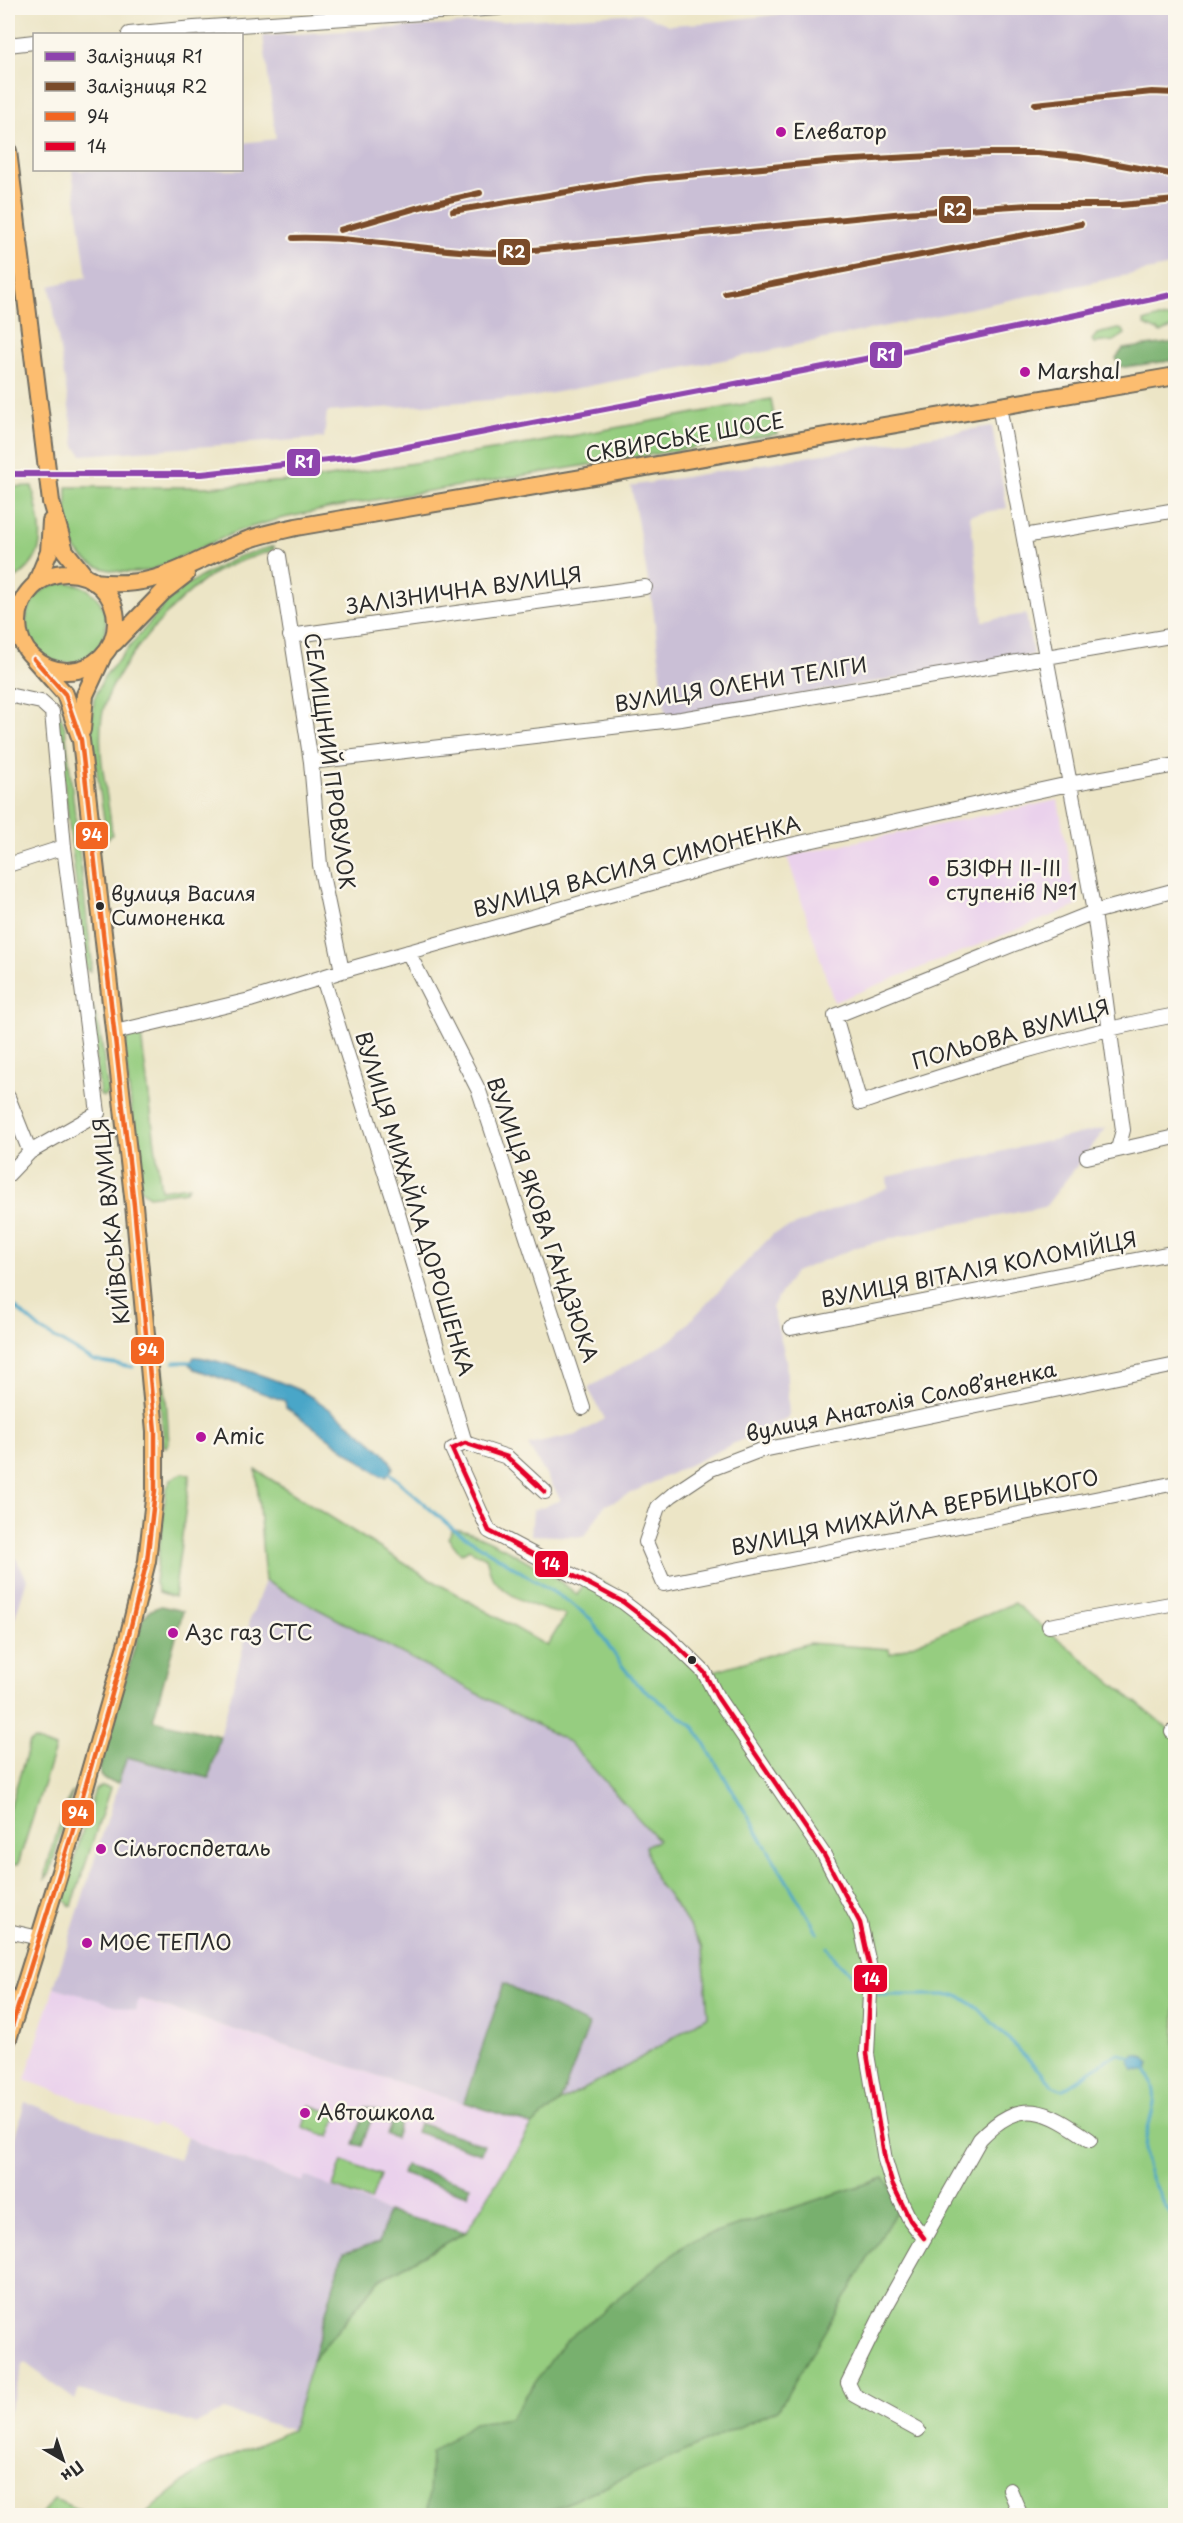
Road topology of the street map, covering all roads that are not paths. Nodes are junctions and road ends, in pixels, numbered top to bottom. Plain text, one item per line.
1 (499, 8) edge
2 (140, 33) edge
3 (33, 42) edge
4 (8, 45) edge
5 (8, 151) edge
6 (1176, 376) edge
7 (999, 406) junction
8 (51, 502) junction
9 (1176, 510) edge
10 (1024, 536) junction
11 (279, 556) dead end
12 (206, 559) junction
13 (90, 579) junction
14 (32, 585) junction
15 (645, 587) dead end
16 (8, 597) edge
17 (8, 634) edge
18 (1176, 635) edge
19 (290, 636) junction
20 (108, 650) junction
21 (29, 654) junction
22 (1045, 658) junction
23 (8, 695) edge
24 (81, 740) junction
25 (311, 762) junction
26 (1176, 765) edge
27 (1069, 784) junction
28 (64, 847) junction
29 (8, 866) edge
30 (1176, 890) edge
31 (1094, 912) junction
32 (408, 952) junction
33 (342, 971) junction
34 (323, 978) junction
35 (1176, 1015) edge
36 (1108, 1027) junction
37 (115, 1032) junction
38 (8, 1096) edge
39 (98, 1113) junction
40 (125, 1116) junction
41 (1176, 1137) edge
42 (1118, 1149) junction
43 (30, 1152) junction
44 (1087, 1157) dead end
45 (8, 1175) edge
46 (1176, 1252) edge
47 (791, 1328) dead end
48 (1176, 1365) edge
49 (583, 1408) dead end
50 (465, 1443) junction
51 (1176, 1483) edge
52 (544, 1492) dead end
53 (664, 1584) joint
54 (1176, 1602) edge
55 (1049, 1626) dead end
56 (8, 1931) edge
57 (39, 1938) junction
58 (8, 2038) edge
59 (1090, 2140) dead end
60 (924, 2238) junction
61 (918, 2430) dead end
62 (1010, 2490) dead end
63 (1021, 2516) edge

1 - 2 street
3 - 4 street
5 - 8 main road
6 - 7 main road, СКВИРСЬКЕ ШОСЕ
7 - 10 street
7 - 12 main road, СКВИРСЬКЕ ШОСЕ
8 - 13 main road
8 - 14 main road
9 - 10 street
10 - 22 street
11 - 19 street, СЕЛИЩНИЙ ПРОВУЛОК
12 - 13 main road, СКВИРСЬКЕ ШОСЕ
12 - 20 main road, СКВИРСЬКЕ ШОСЕ
13 - 14 main road
13 - 20 main road
14 - 16 main road
14 - 21 main road
15 - 19 street, ЗАЛІЗНИЧНА ВУЛИЦЯ
17 - 21 main road
18 - 22 street, ВУЛИЦЯ ОЛЕНИ ТЕЛІГИ
19 - 25 street, СЕЛИЩНИЙ ПРОВУЛОК
20 - 21 main road
20 - 24 main road, КИЇВСЬКА ВУЛИЦЯ
21 - 24 main road, КИЇВСЬКА ВУЛИЦЯ
22 - 25 street, ВУЛИЦЯ ОЛЕНИ ТЕЛІГИ
22 - 27 street
23 - 28 street, КИЇВСЬКА ВУЛИЦЯ
24 - 37 main road, КИЇВСЬКА ВУЛИЦЯ
25 - 33 street, СЕЛИЩНИЙ ПРОВУЛОК
26 - 27 street, ВУЛИЦЯ ВАСИЛЯ СИМОНЕНКА
27 - 31 street
27 - 32 street, ВУЛИЦЯ ВАСИЛЯ СИМОНЕНКА
28 - 29 street
28 - 39 street, КИЇВСЬКА ВУЛИЦЯ
30 - 31 street
31 - 36 street
31 - 36 street, ПОЛЬОВА ВУЛИЦЯ
32 - 33 street, ВУЛИЦЯ ВАСИЛЯ СИМОНЕНКА
32 - 49 street, ВУЛИЦЯ ЯКОВА ГАНДЗЮКА
33 - 34 street, ВУЛИЦЯ ВАСИЛЯ СИМОНЕНКА
34 - 37 street, ВУЛИЦЯ ВАСИЛЯ СИМОНЕНКА
34 - 50 street, ВУЛИЦЯ МИХАЙЛА ДОРОШЕНКА
35 - 36 street, ПОЛЬОВА ВУЛИЦЯ
36 - 42 street
37 - 40 main road, КИЇВСЬКА ВУЛИЦЯ
38 - 43 street
39 - 40 street
39 - 43 street
40 - 57 main road, КИЇВСЬКА ВУЛИЦЯ
41 - 42 street
42 - 44 street
43 - 45 street
46 - 47 street, ВУЛИЦЯ ВІТАЛІЯ КОЛОМІЙЦЯ
48 - 53 street, вулиця Анатолія Соловʼяненка
50 - 52 street
50 - 60 street
51 - 53 street, ВУЛИЦЯ МИХАЙЛА ВЕРБИЦЬКОГО
54 - 55 street
56 - 57 street
57 - 58 main road, КИЇВСЬКА ВУЛИЦЯ
59 - 60 street
60 - 61 street
62 - 63 street

